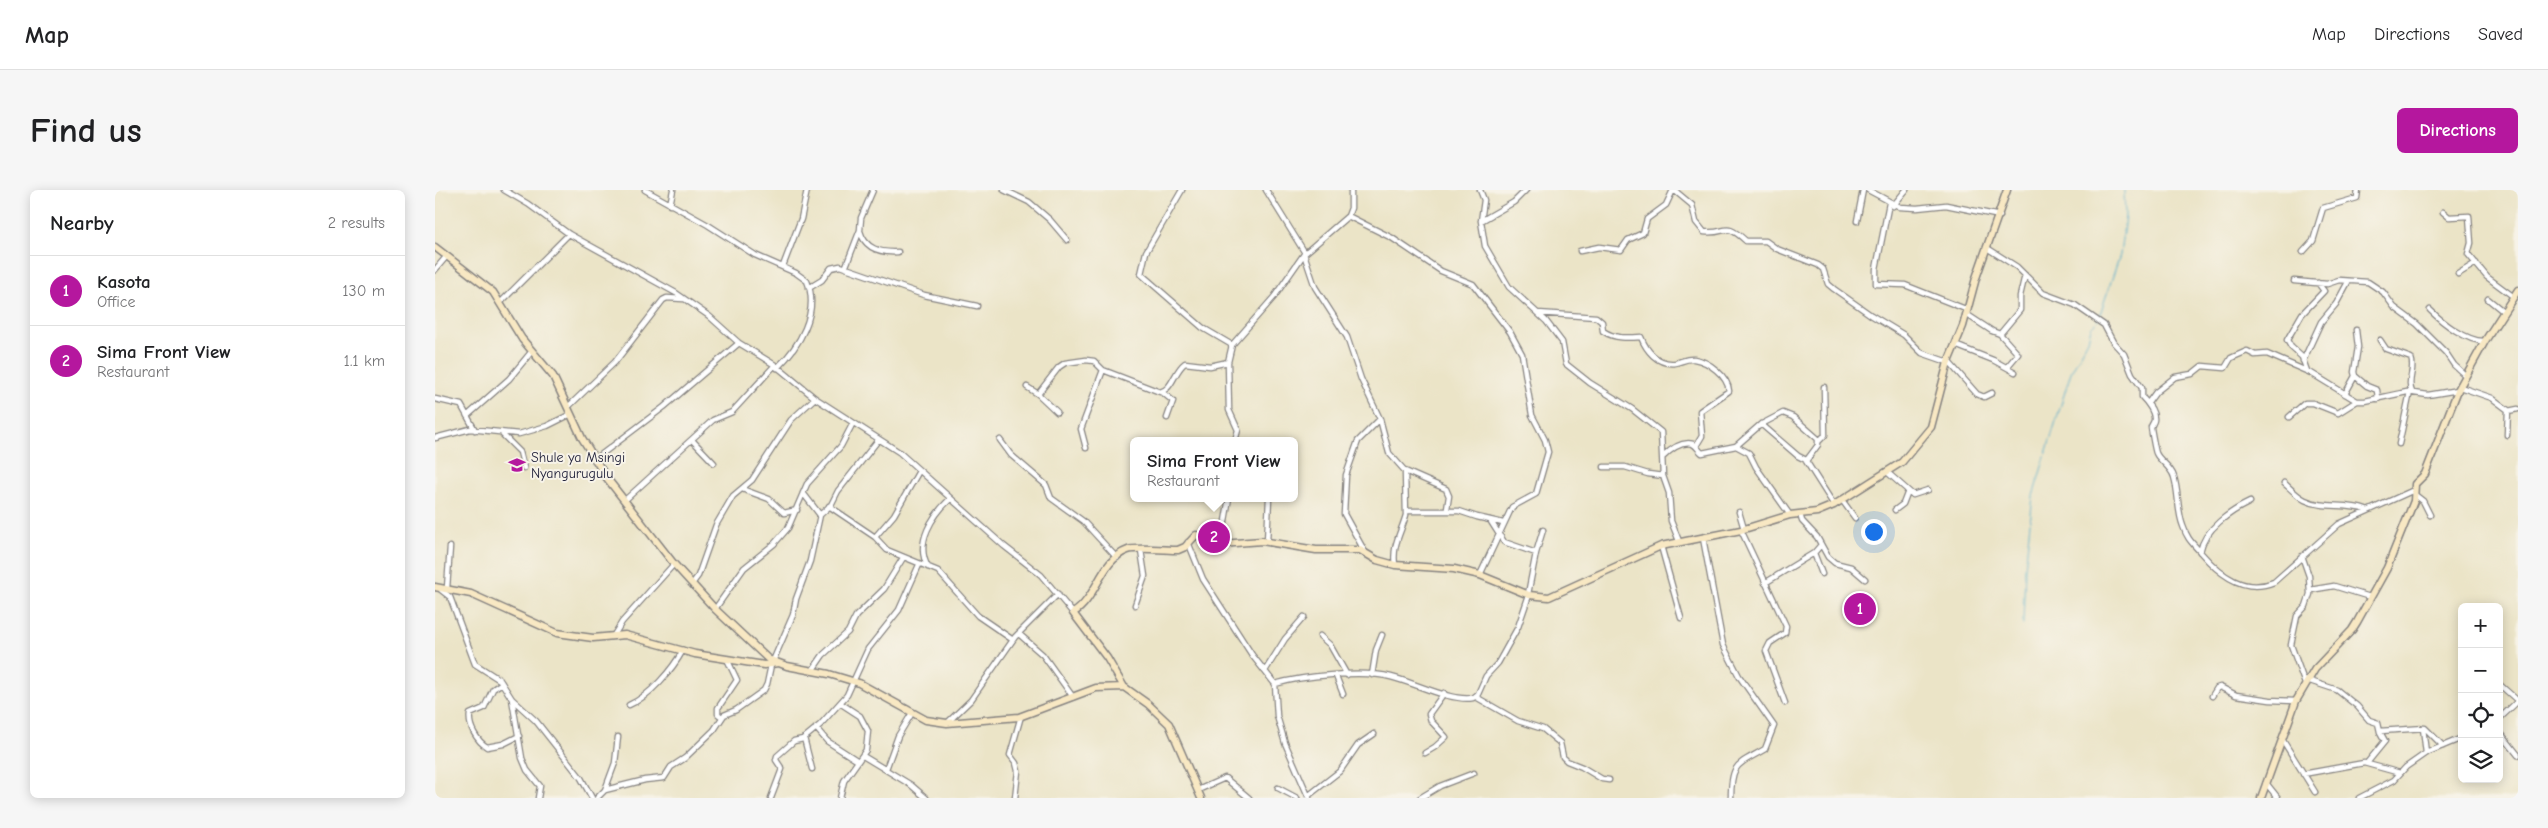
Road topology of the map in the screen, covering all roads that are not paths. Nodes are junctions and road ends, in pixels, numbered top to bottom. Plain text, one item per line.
1 (504, 190) edge
2 (645, 190) edge
3 (673, 190) edge
4 (807, 190) edge
5 (873, 190) edge
6 (1004, 190) edge
7 (1182, 190) edge
8 (1266, 190) edge
9 (1351, 190) edge
10 (1480, 190) edge
11 (1526, 190) edge
12 (1673, 190) edge
13 (1863, 190) edge
14 (1868, 190) edge
15 (1906, 190) edge
16 (2007, 190) edge
17 (2359, 190) edge
18 (1891, 204) junction
19 (670, 205) junction
20 (2443, 212) dead end
21 (1347, 216) junction
22 (2000, 216) junction
23 (1481, 221) junction
24 (1857, 221) dead end
25 (860, 230) junction
26 (569, 234) junction
27 (1067, 240) dead end
28 (435, 247) edge
29 (1987, 248) junction
30 (1579, 251) dead end
31 (898, 252) dead end
32 (2303, 252) dead end
33 (1304, 253) junction
34 (446, 257) junction
35 (2476, 263) junction
36 (783, 266) junction
37 (847, 266) junction
38 (435, 270) edge
39 (2458, 274) dead end
40 (2025, 275) junction
41 (2295, 281) dead end
42 (2347, 282) junction
43 (2318, 283) junction
44 (809, 288) junction
45 (2518, 290) edge
46 (2514, 297) junction
47 (684, 299) junction
48 (2487, 299) dead end
49 (501, 302) junction
50 (977, 306) dead end
51 (2430, 310) dead end
52 (1967, 312) junction
53 (2504, 312) junction
54 (1538, 313) junction
55 (2356, 330) dead end
56 (2000, 334) junction
57 (2381, 340) dead end
58 (2485, 341) junction
59 (739, 343) junction
60 (1232, 345) junction
61 (1955, 345) junction
62 (531, 351) junction
63 (2303, 361) junction
64 (1228, 362) junction
65 (1948, 362) junction
66 (776, 367) junction
67 (2007, 367) junction
68 (1103, 370) junction
69 (2307, 371) junction
70 (2015, 372) dead end
71 (2355, 376) junction
72 (2466, 376) junction
73 (1027, 387) dead end
74 (1824, 387) dead end
75 (2459, 389) junction
76 (1163, 392) junction
77 (2411, 392) junction
78 (1038, 394) junction
79 (1992, 394) dead end
80 (2345, 394) junction
81 (815, 398) junction
82 (435, 399) edge
83 (2378, 399) junction
84 (2357, 401) junction
85 (2148, 403) junction
86 (568, 407) junction
87 (2518, 409) edge
88 (2508, 411) junction
89 (1057, 412) dead end
90 (571, 414) junction
91 (467, 416) junction
92 (2289, 417) dead end
93 (1167, 418) dead end
94 (1380, 419) junction
95 (853, 424) junction
96 (1761, 424) junction
97 (475, 430) junction
98 (500, 433) junction
99 (2507, 435) dead end
100 (1236, 437) edge
101 (435, 438) edge
102 (879, 439) junction
103 (1000, 440) dead end
104 (693, 441) junction
105 (1819, 441) junction
106 (2399, 444) dead end
107 (1696, 446) junction
108 (1736, 446) junction
109 (1086, 448) dead end
110 (1663, 457) junction
111 (594, 460) junction
112 (1806, 460) junction
113 (714, 463) dead end
114 (1604, 467) dead end
115 (524, 468) dead end
116 (919, 471) junction
117 (1405, 471) junction
118 (1887, 472) junction
119 (1663, 476) junction
120 (2283, 483) dead end
121 (742, 489) junction
122 (1928, 490) dead end
123 (1908, 491) junction
124 (2414, 492) junction
125 (803, 493) junction
126 (950, 499) junction
127 (625, 500) junction
128 (1842, 500) junction
129 (1228, 502) edge
130 (1269, 502) edge
131 (2250, 502) dead end
132 (1834, 505) junction
133 (829, 506) junction
134 (797, 510) junction
135 (1447, 510) junction
136 (1895, 510) dead end
137 (2366, 510) junction
138 (1407, 511) junction
139 (1739, 512) dead end
140 (1800, 514) junction
141 (820, 515) junction
142 (1790, 515) junction
143 (2430, 515) dead end
144 (1855, 518) dead end
145 (1490, 520) junction
146 (1503, 522) junction
147 (1543, 530) dead end
148 (1742, 530) junction
149 (1498, 536) junction
150 (875, 537) junction
151 (1703, 538) junction
152 (1679, 541) junction
153 (1188, 542) junction
154 (1267, 542) junction
155 (1221, 544) junction
156 (1661, 546) junction
157 (1820, 546) junction
158 (450, 548) dead end
159 (1141, 550) junction
160 (1365, 552) junction
161 (1814, 552) junction
162 (2200, 552) junction
163 (1535, 553) junction
164 (2302, 556) junction
165 (903, 558) junction
166 (1117, 558) junction
167 (674, 564) junction
168 (919, 565) junction
169 (1395, 565) junction
170 (928, 567) junction
171 (1822, 574) dead end
172 (1480, 575) junction
173 (1771, 579) junction
174 (1865, 579) dead end
175 (1765, 583) junction
176 (693, 584) junction
177 (436, 587) edge
178 (447, 588) junction
179 (2310, 590) junction
180 (1769, 593) junction
181 (1058, 594) junction
182 (1528, 595) junction
183 (2370, 597) junction
184 (1135, 605) dead end
185 (715, 609) junction
186 (1073, 613) junction
187 (1304, 617) dead end
188 (1681, 618) dead end
189 (1019, 634) junction
190 (614, 635) junction
191 (1382, 635) dead end
192 (1320, 636) dead end
193 (1013, 640) junction
194 (683, 649) junction
195 (727, 659) junction
196 (774, 663) junction
197 (812, 671) junction
198 (1265, 671) junction
199 (1347, 675) junction
200 (1336, 676) junction
201 (1372, 676) junction
202 (853, 681) junction
203 (502, 682) junction
204 (2306, 682) junction
205 (1275, 684) junction
206 (1124, 686) junction
207 (2503, 688) edge
208 (1343, 694) dead end
209 (1444, 694) junction
210 (2212, 696) dead end
211 (1073, 697) junction
212 (1475, 697) junction
213 (512, 699) junction
214 (2296, 701) junction
215 (2518, 701) edge
216 (840, 703) junction
217 (1785, 703) dead end
218 (629, 705) dead end
219 (912, 713) junction
220 (2503, 714) edge
221 (1021, 716) junction
222 (722, 717) junction
223 (947, 723) junction
224 (816, 728) junction
225 (2423, 728) junction
226 (2379, 731) junction
227 (1374, 734) dead end
228 (519, 736) junction
229 (2503, 736) edge
230 (618, 737) dead end
231 (805, 738) junction
232 (2283, 739) junction
233 (2458, 740) edge
234 (2443, 746) junction
235 (1425, 752) dead end
236 (2427, 753) junction
237 (2518, 755) edge
238 (863, 756) junction
239 (858, 761) junction
240 (2367, 763) junction
241 (812, 769) dead end
242 (886, 769) junction
243 (1474, 773) dead end
244 (2401, 773) junction
245 (2303, 774) junction
246 (1609, 780) dead end
247 (2266, 783) junction
248 (1278, 788) dead end
249 (605, 790) junction
250 (1198, 790) junction
251 (2315, 792) dead end
252 (920, 796) edge
253 (1309, 797) edge
254 (538, 798) edge
255 (592, 798) edge
256 (597, 798) edge
257 (771, 798) edge
258 (840, 798) edge
259 (926, 798) edge
260 (1015, 798) edge
261 (1201, 798) edge
262 (1249, 798) edge
263 (1297, 798) edge
264 (1420, 798) edge
265 (1731, 798) edge
266 (2261, 798) edge
267 (2279, 798) edge
268 (2359, 798) edge

1 - 26 street
2 - 19 street
3 - 19 street
4 - 36 street
5 - 25 street
6 - 27 street
7 - 60 street
8 - 33 street
9 - 21 street
10 - 23 street
11 - 23 street
12 - 30 street
12 - 65 street
13 - 24 street
14 - 18 street
15 - 18 street
16 - 22 street
17 - 32 street
18 - 22 street
18 - 52 street
19 - 36 street
20 - 35 street
21 - 33 street
21 - 146 street
22 - 29 street
23 - 54 street
25 - 31 street
25 - 37 street
26 - 47 street
26 - 49 street
28 - 34 street
29 - 40 street
29 - 52 street
33 - 60 street
33 - 94 street
34 - 38 street
34 - 49 street
35 - 39 street
35 - 46 street
36 - 44 street
37 - 44 street
37 - 50 street
40 - 56 street
40 - 85 street
41 - 43 street
42 - 43 street
42 - 63 street
42 - 72 street
43 - 63 street
44 - 66 street
45 - 46 street
46 - 53 street
47 - 59 street
47 - 86 street
48 - 53 street
49 - 62 street
51 - 58 street
52 - 56 street
52 - 61 street
53 - 58 street
54 - 107 street
54 - 110 street
55 - 71 street
56 - 67 street
57 - 77 street
58 - 72 street
59 - 66 street
59 - 111 street
60 - 64 street
61 - 65 street
61 - 67 street
62 - 86 street
62 - 91 street
63 - 69 street
64 - 76 street
64 - 100 street
65 - 79 street
65 - 118 street
66 - 81 street
66 - 104 street
67 - 70 street
68 - 76 street
68 - 78 street
68 - 109 street
69 - 80 street
69 - 85 street
71 - 80 street
71 - 83 street
72 - 75 street
73 - 78 street
74 - 105 street
75 - 77 street
75 - 88 street
75 - 124 street
76 - 93 street
77 - 83 street
77 - 106 street
78 - 89 street
80 - 84 street
81 - 95 street
81 - 121 street
82 - 91 street
83 - 84 street
84 - 92 street
85 - 162 street
86 - 90 street
87 - 88 street
88 - 99 street
90 - 98 street
90 - 111 street
91 - 97 street
94 - 117 street
94 - 160 street
95 - 102 street
95 - 125 street
96 - 105 street
96 - 108 street
96 - 112 street
97 - 98 street
97 - 101 street
98 - 115 street
102 - 116 street
102 - 133 street
103 - 166 street
104 - 113 street
104 - 127 street
105 - 112 street
107 - 108 street
107 - 110 street
108 - 142 street
110 - 119 street
111 - 127 street
112 - 132 street
114 - 119 street
116 - 126 street
116 - 150 street
117 - 135 street
117 - 138 street
118 - 123 street
118 - 128 street
119 - 152 street
120 - 137 street
121 - 134 street
121 - 176 street
122 - 123 street
123 - 136 street
124 - 137 street
124 - 143 street
124 - 183 street
125 - 134 street
125 - 141 street
126 - 170 street
126 - 181 street
127 - 167 street
128 - 132 street
128 - 144 street
129 - 155 street
130 - 154 street
131 - 162 street
132 - 140 street
133 - 141 street
133 - 150 street
134 - 185 street
135 - 138 street
135 - 145 street
137 - 164 street
138 - 169 street
139 - 148 street
140 - 142 street
140 - 157 street
141 - 196 street
142 - 148 street
145 - 146 street
145 - 149 street
146 - 149 street
147 - 163 street
148 - 151 street
148 - 175 street
149 - 163 street
149 - 172 street
150 - 165 street
151 - 152 street
151 - 265 street
152 - 156 street
153 - 155 street
153 - 159 street
153 - 198 street
154 - 155 street
154 - 160 street
156 - 182 street
156 - 188 street
157 - 161 street
157 - 174 street
158 - 178 street
159 - 166 street
159 - 184 street
160 - 169 street
161 - 171 street
161 - 173 street
162 - 164 street
163 - 182 street
164 - 179 street
165 - 168 street
165 - 197 street
166 - 186 street
167 - 176 street
167 - 190 street
168 - 170 street
168 - 202 street
169 - 172 street
170 - 193 street
172 - 182 street
173 - 175 street
173 - 180 street
175 - 180 street
176 - 185 street
177 - 178 street
177 - 203 street
178 - 190 street
179 - 183 street
179 - 204 street
180 - 217 street
181 - 186 street
181 - 189 street
182 - 212 street
183 - 204 street
185 - 196 street
186 - 206 street
187 - 198 street
189 - 193 street
189 - 211 street
190 - 194 street
191 - 201 street
192 - 199 street
193 - 223 street
194 - 195 street
194 - 218 street
195 - 196 street
195 - 222 street
196 - 197 street
196 - 222 street
197 - 202 street
198 - 205 street
199 - 200 street
199 - 201 street
200 - 205 street
200 - 208 street
201 - 209 street
202 - 216 street
202 - 219 street
203 - 213 street
203 - 228 street
204 - 214 street
204 - 226 street
205 - 253 street
206 - 211 street
206 - 250 street
207 - 215 street
209 - 212 street
209 - 235 street
210 - 214 street
211 - 221 street
212 - 246 street
213 - 228 street
213 - 255 street
214 - 232 street
215 - 220 street
216 - 224 street
216 - 238 street
219 - 223 street
219 - 242 street
221 - 223 street
221 - 260 street
222 - 249 street
224 - 231 street
224 - 239 street
225 - 226 street
225 - 234 street
225 - 236 street
226 - 240 street
227 - 253 street
228 - 254 street
229 - 237 street
230 - 249 street
231 - 241 street
231 - 257 street
232 - 245 street
232 - 247 street
233 - 234 street
234 - 236 street
236 - 244 street
238 - 239 street
238 - 242 street
239 - 258 street
240 - 244 street
240 - 245 street
242 - 252 street
243 - 264 street
244 - 268 street
245 - 251 street
247 - 266 street
247 - 267 street
248 - 263 street
249 - 256 street
250 - 261 street
250 - 262 street
252 - 259 street

